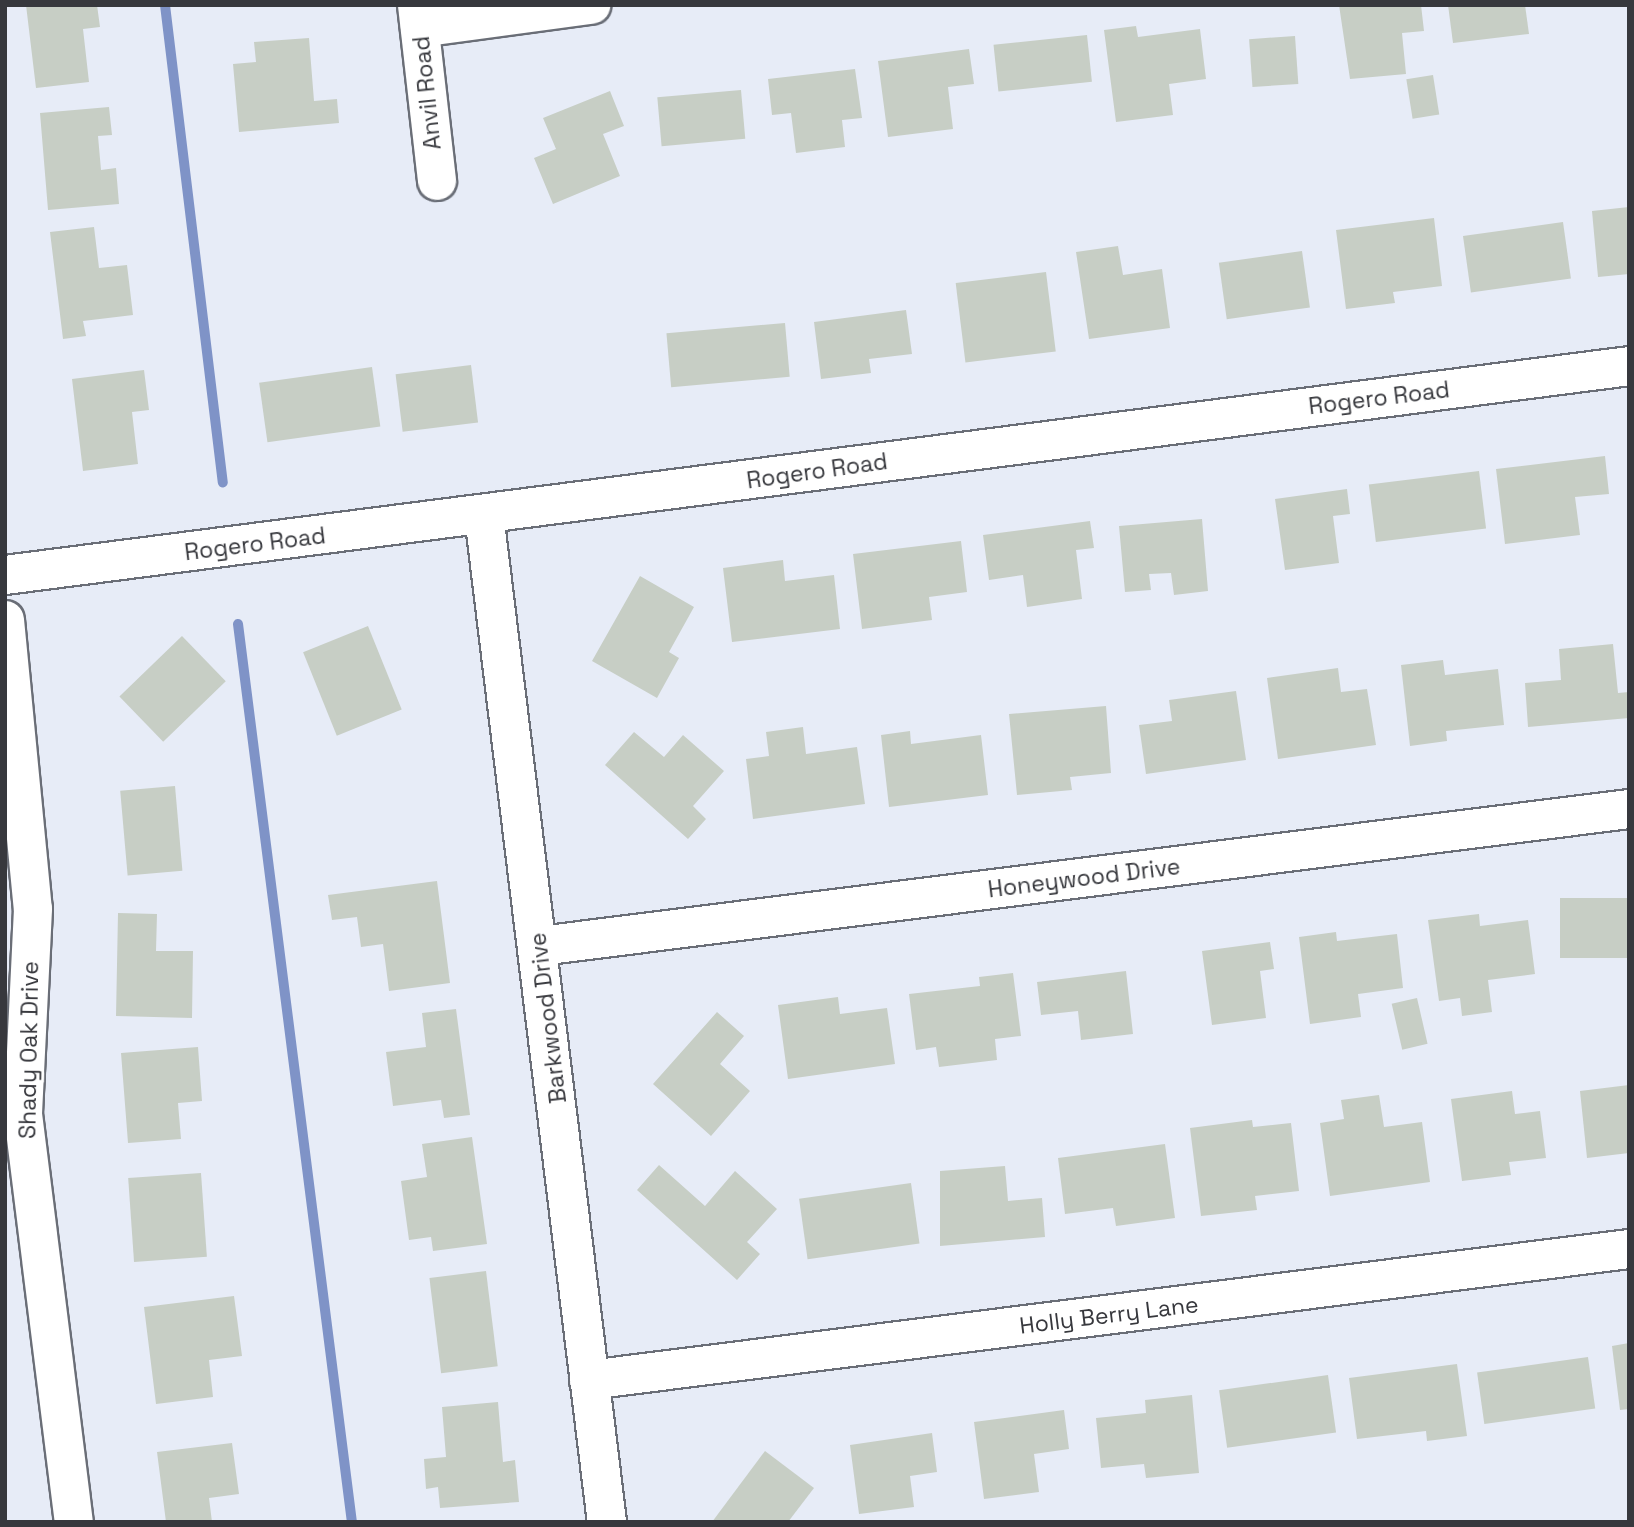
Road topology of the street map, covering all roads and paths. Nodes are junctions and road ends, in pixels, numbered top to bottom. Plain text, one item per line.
1 (592, 5) edge
2 (418, 17) edge
3 (437, 181) dead end
4 (1629, 366) edge
5 (484, 515) junction
6 (5, 575) edge
7 (5, 620) edge
8 (1629, 809) edge
9 (540, 946) junction
10 (1629, 1249) edge
11 (589, 1380) junction
12 (74, 1522) edge
13 (607, 1522) edge

1 - 2 street
2 - 3 street, Anvil Road
4 - 5 street, Rogero Road
5 - 6 street, Rogero Road
5 - 9 street, Barkwood Drive
7 - 12 street, Shady Oak Drive
8 - 9 street, Honeywood Drive
9 - 11 street, Barkwood Drive
10 - 11 street, Holly Berry Lane
11 - 13 street, Barkwood Drive

